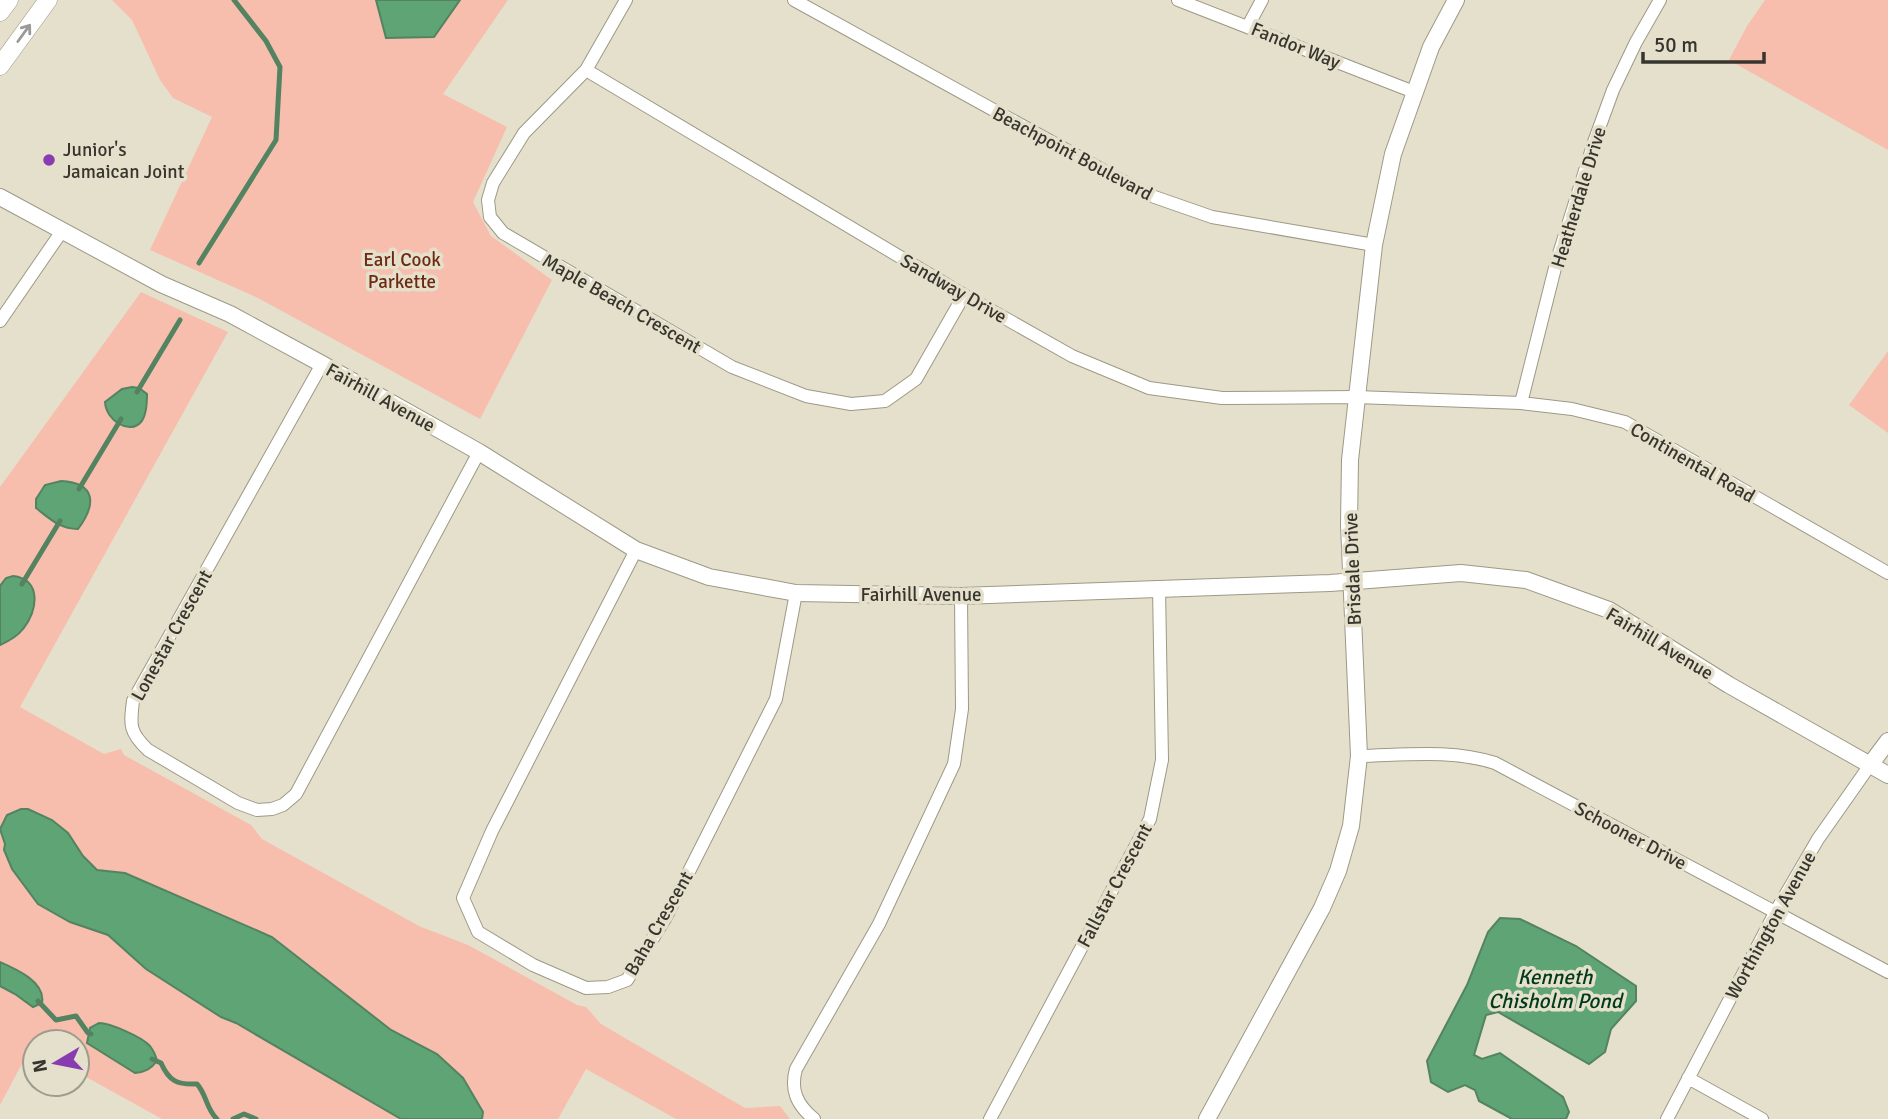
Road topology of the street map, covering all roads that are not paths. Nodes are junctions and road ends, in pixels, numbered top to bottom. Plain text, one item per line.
1 (9, 0) edge
2 (48, 0) edge
3 (626, 0) edge
4 (794, 0) edge
5 (1178, 0) edge
6 (1262, 0) edge
7 (1456, 0) edge
8 (1660, 0) edge
9 (0, 12) edge
10 (1248, 26) junction
11 (0, 66) edge
12 (586, 70) junction
13 (1414, 92) junction
14 (0, 197) edge
15 (62, 231) junction
16 (1374, 245) junction
17 (964, 295) junction
18 (0, 321) edge
19 (323, 364) junction
20 (1356, 397) junction
21 (1521, 403) junction
22 (480, 452) junction
23 (636, 550) junction
24 (1888, 573) edge
25 (1352, 582) junction
26 (1159, 588) junction
27 (796, 593) junction
28 (961, 596) junction
29 (1888, 741) edge
30 (1359, 757) junction
31 (1870, 765) junction
32 (1888, 775) edge
33 (1776, 911) junction
34 (1888, 972) edge
35 (1688, 1078) junction
36 (814, 1119) edge
37 (990, 1119) edge
38 (1207, 1119) edge
39 (1667, 1119) edge
40 (1762, 1119) edge

1 - 9 main road
11 -> 2 main road
3 - 12 street, Maple Beach Crescent
4 - 16 street, Beachpoint Boulevard
5 - 10 street, Fandor Way
6 - 10 street
7 - 13 street, Brisdale Drive
8 - 21 street, Heatherdale Drive
10 - 13 street, Fandor Way
12 - 17 street, Sandway Drive
12 - 17 street, Maple Beach Crescent
13 - 16 street, Brisdale Drive
14 - 15 street, Fairhill Avenue
15 - 18 street
15 - 19 street, Fairhill Avenue
16 - 20 street, Brisdale Drive
17 - 20 street, Sandway Drive
19 - 22 street, Fairhill Avenue
19 - 22 street, Lonestar Crescent
20 - 21 street, Continental Road
20 - 25 street, Brisdale Drive
21 - 24 street, Continental Road
22 - 23 street, Fairhill Avenue
23 - 27 street, Fairhill Avenue
23 - 27 street, Baha Crescent
25 - 26 street, Fairhill Avenue
25 - 30 street, Brisdale Drive
25 - 31 street, Fairhill Avenue
26 - 28 street, Fairhill Avenue
26 - 37 street, Fallstar Crescent
27 - 28 street, Fairhill Avenue
28 - 36 street
29 - 31 street, Worthington Avenue
30 - 33 street, Schooner Drive
30 - 38 street, Brisdale Drive
31 - 32 street, Fairhill Avenue
31 - 33 street, Worthington Avenue
33 - 34 street, Schooner Drive
33 - 35 street, Worthington Avenue
35 - 39 street, Worthington Avenue
35 - 40 street

